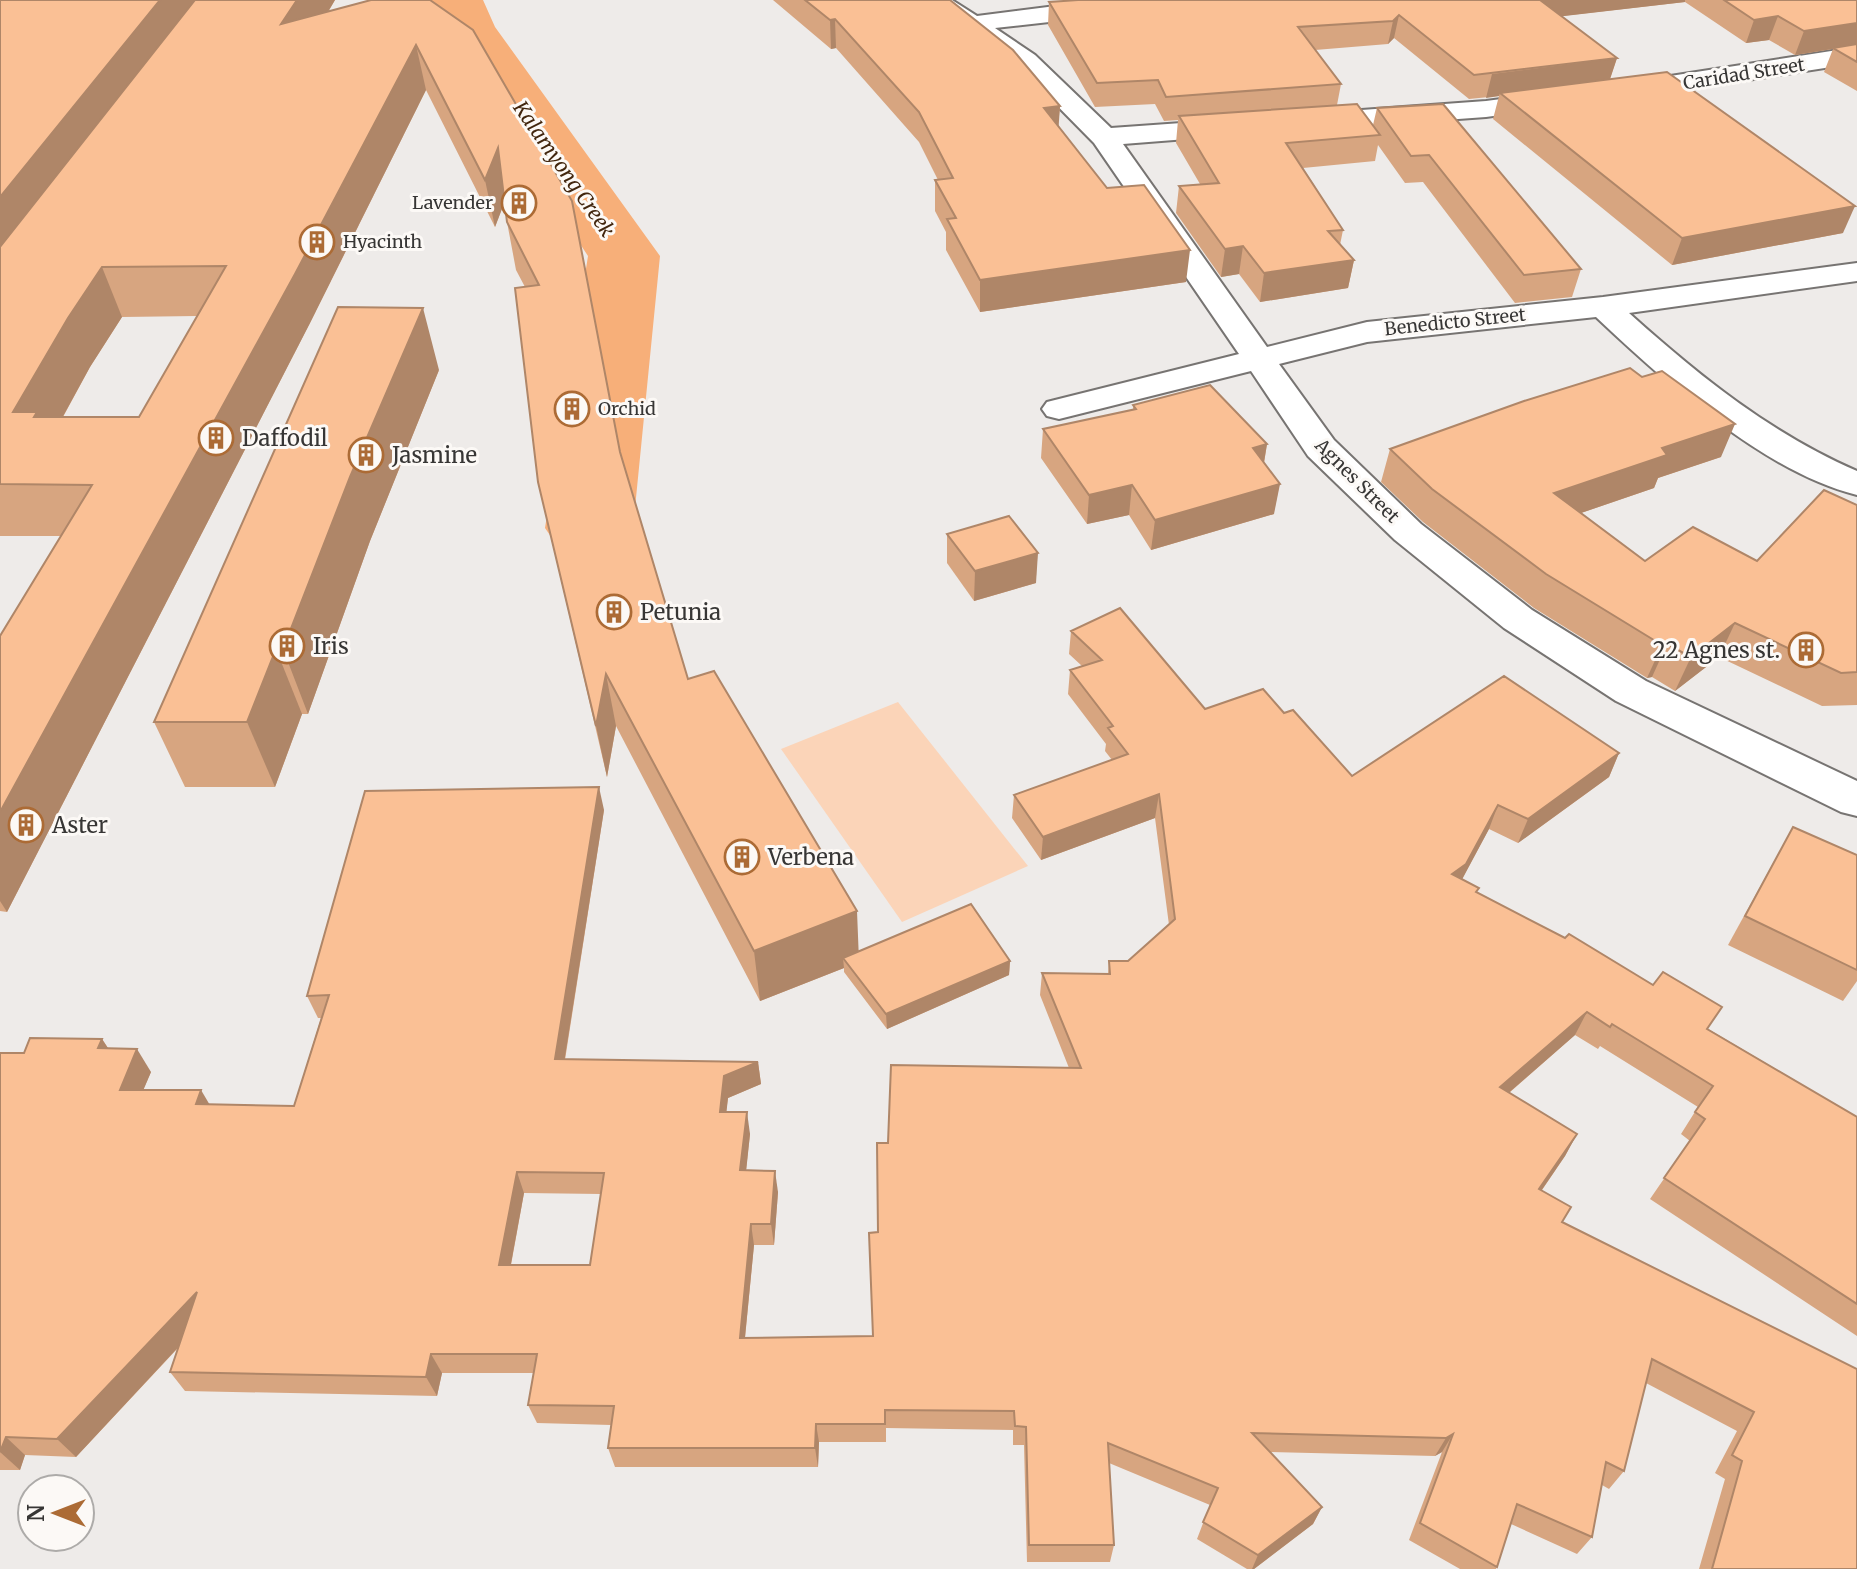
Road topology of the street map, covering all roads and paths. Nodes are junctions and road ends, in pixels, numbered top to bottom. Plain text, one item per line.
1 (936, 0) edge
2 (1183, 0) edge
3 (973, 24) junction
4 (1857, 55) edge
5 (1606, 94) edge
6 (1576, 98) edge
7 (1104, 137) junction
8 (1857, 272) edge
9 (1603, 307) junction
10 (1258, 361) junction
11 (1059, 409) dead end
12 (1857, 484) edge
13 (1857, 800) edge

1 - 3 street, Agnes Street
2 - 3 street
3 - 7 street, Agnes Street
4 - 5 street, Caridad Street
6 - 7 street
7 - 10 street, Agnes Street
8 - 9 street, Benedicto Street
9 - 10 street, Benedicto Street
9 - 12 street
10 - 11 street, Benedicto Street
10 - 13 street, Agnes Street

